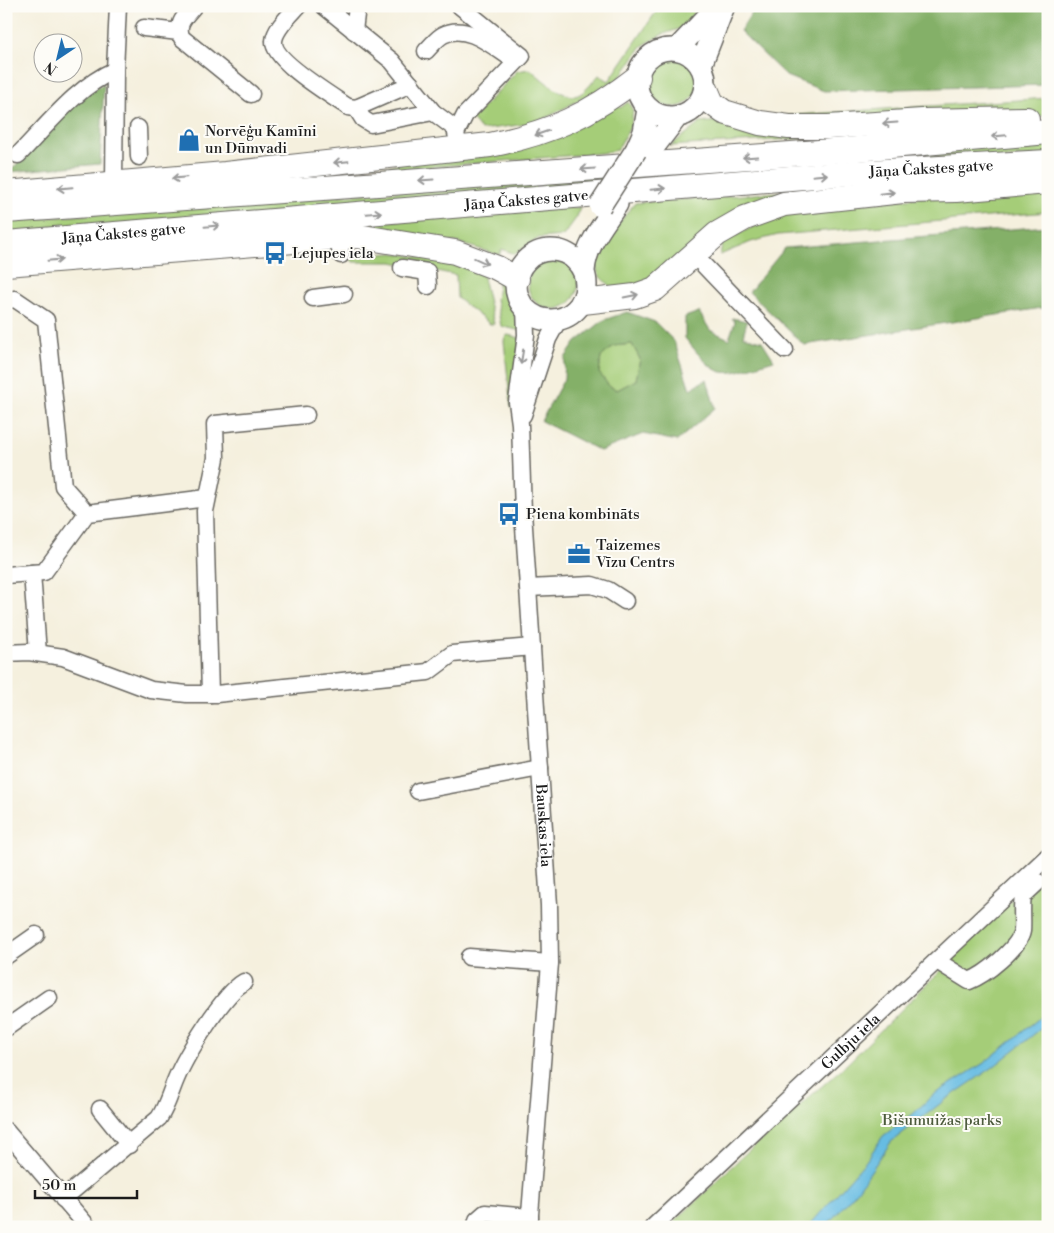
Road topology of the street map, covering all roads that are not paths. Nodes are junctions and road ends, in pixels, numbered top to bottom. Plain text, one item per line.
1 (118, 6) edge
2 (298, 6) edge
3 (324, 6) edge
4 (357, 6) edge
5 (460, 6) edge
6 (718, 6) edge
7 (724, 6) edge
8 (192, 7) edge
9 (144, 28) dead end
10 (354, 31) junction
11 (179, 32) junction
12 (677, 50) junction
13 (426, 51) dead end
14 (519, 59) junction
15 (700, 65) junction
16 (114, 70) junction
17 (638, 77) junction
18 (411, 84) junction
19 (706, 89) junction
20 (251, 94) dead end
21 (356, 108) junction
22 (648, 109) junction
23 (433, 112) junction
24 (676, 118) junction
25 (1048, 120) edge
26 (1048, 132) edge
27 (458, 139) junction
28 (114, 140) junction
29 (644, 149) junction
30 (18, 154) dead end
31 (139, 157) dead end
32 (1048, 162) edge
33 (1048, 182) edge
34 (114, 184) junction
35 (6, 193) edge
36 (608, 205) junction
37 (6, 211) edge
38 (6, 243) edge
39 (561, 251) junction
40 (694, 255) junction
41 (6, 264) edge
42 (402, 268) dead end
43 (584, 271) junction
44 (517, 279) junction
45 (428, 286) dead end
46 (344, 294) dead end
47 (313, 299) dead end
48 (6, 300) edge
49 (582, 302) junction
50 (525, 308) junction
51 (560, 319) junction
52 (785, 350) dead end
53 (306, 415) dead end
54 (520, 424) junction
55 (207, 498) junction
56 (87, 513) junction
57 (32, 573) junction
58 (6, 575) edge
59 (528, 588) junction
60 (625, 601) dead end
61 (532, 648) junction
62 (38, 653) junction
63 (6, 654) edge
64 (210, 694) junction
65 (540, 768) junction
66 (418, 791) dead end
67 (1048, 856) edge
68 (1039, 883) edge
69 (36, 935) dead end
70 (6, 956) edge
71 (469, 957) dead end
72 (937, 960) junction
73 (550, 963) junction
74 (244, 982) dead end
75 (49, 998) dead end
76 (6, 1028) edge
77 (100, 1109) dead end
78 (7, 1134) edge
79 (128, 1145) junction
80 (62, 1199) junction
81 (529, 1222) edge
82 (85, 1226) edge
83 (476, 1227) edge
84 (653, 1227) edge

1 - 16 street
2 - 21 street
3 - 10 street
4 - 10 street
5 - 14 street
6 - 12 main road
7 - 15 main road
8 - 11 street
9 - 11 street
10 - 18 street
11 - 20 street
12 - 15 main road
12 - 17 main road
13 - 14 street
14 - 27 street
15 - 19 main road
16 - 28 street
16 - 30 street
17 - 22 main road
17 -> 27 highway
18 - 21 street
18 - 23 street
19 - 24 main road
25 -> 19 highway
21 - 23 street
22 - 24 main road
22 - 29 main road
23 - 27 street
24 - 29 main road
26 -> 37 highway, Jāņa Čakstes gatve
27 -> 34 highway
28 - 31 street
28 - 34 street
29 - 36 main road
38 -> 32 highway, Jāņa Čakstes gatve
40 -> 33 highway
34 -> 35 highway
36 - 39 main road
36 - 43 main road
39 - 43 main road
39 - 44 main road
49 -> 40 highway
40 - 52 street
41 -> 44 highway
42 - 45 street
43 - 49 main road
44 - 50 main road
46 - 47 street
48 - 56 street
49 - 51 main road
50 - 51 main road
50 -> 54 street
51 - 54 street
53 - 55 street
54 - 59 street, Bauskas iela
55 - 56 street
55 - 64 street
56 - 57 street
57 - 58 street
57 - 62 street
59 - 60 street
59 - 61 street, Bauskas iela
61 - 64 street
61 - 65 street, Bauskas iela
62 - 63 street
62 - 64 street
65 - 66 street
65 - 73 street, Bauskas iela
67 - 68 street, Gulbju iela
68 - 72 street, Gulbju iela
68 - 72 street
69 - 70 street
71 - 73 street
72 - 84 street, Gulbju iela
73 - 81 street, Bauskas iela
74 - 79 street
75 - 76 street
77 - 79 street
78 - 80 street
79 - 80 street
80 - 82 street
81 - 83 street

